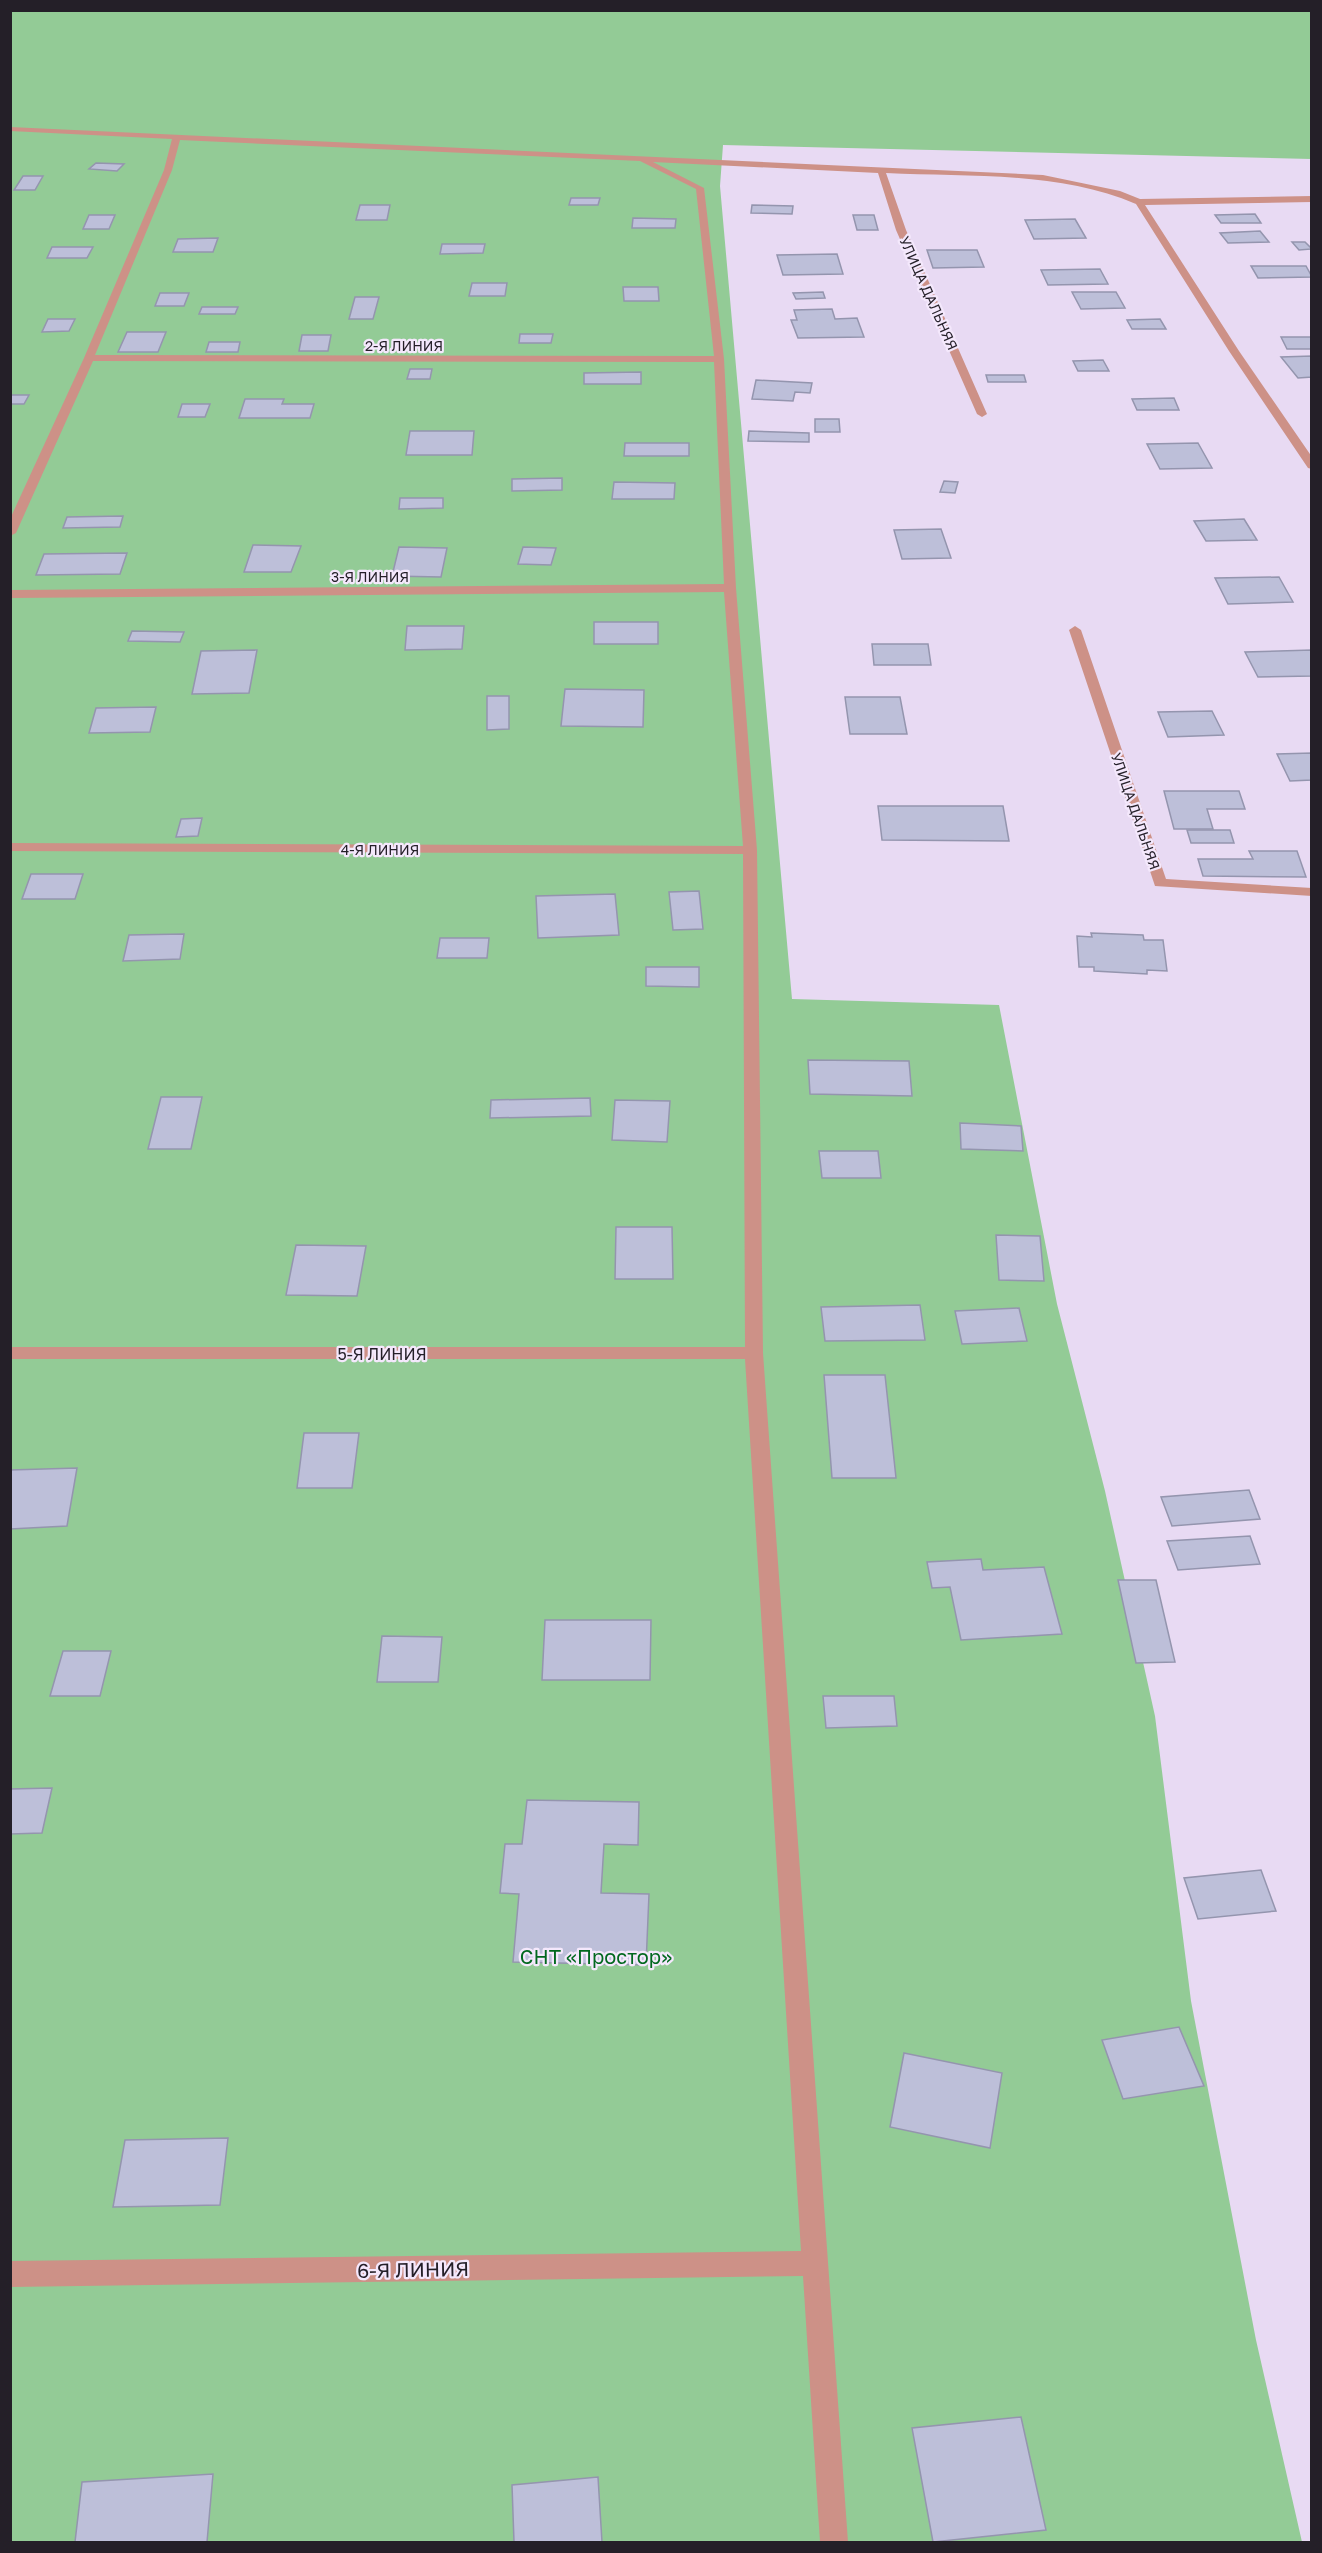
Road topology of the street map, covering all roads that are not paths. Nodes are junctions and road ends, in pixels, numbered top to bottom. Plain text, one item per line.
1 (10, 129) edge
2 (177, 137) junction
3 (644, 161) junction
4 (881, 170) junction
5 (1311, 200) edge
6 (1139, 202) junction
7 (89, 358) junction
8 (719, 359) junction
9 (982, 414) dead end
10 (1311, 466) edge
11 (10, 533) edge
12 (730, 588) junction
13 (10, 594) edge
14 (1075, 630) dead end
15 (10, 847) edge
16 (750, 850) junction
17 (1311, 892) edge
18 (10, 1353) edge
19 (754, 1353) junction
20 (816, 2263) junction
21 (10, 2274) edge
22 (834, 2542) edge

1 - 2 street
2 - 3 street
2 - 7 street
3 - 4 street
3 - 8 street
4 - 6 street
4 - 9 street, УЛИЦА ДАЛЬНЯЯ
5 - 6 street
6 - 10 street
7 - 8 street, 2-Я ЛИНИЯ
7 - 11 street
8 - 12 street
12 - 13 street, 3-Я ЛИНИЯ
12 - 16 street
14 - 17 street, УЛИЦА ДАЛЬНЯЯ
15 - 16 street, 4-Я ЛИНИЯ
16 - 19 street
18 - 19 street, 5-Я ЛИНИЯ
19 - 20 street
20 - 21 street, 6-Я ЛИНИЯ
20 - 22 street

